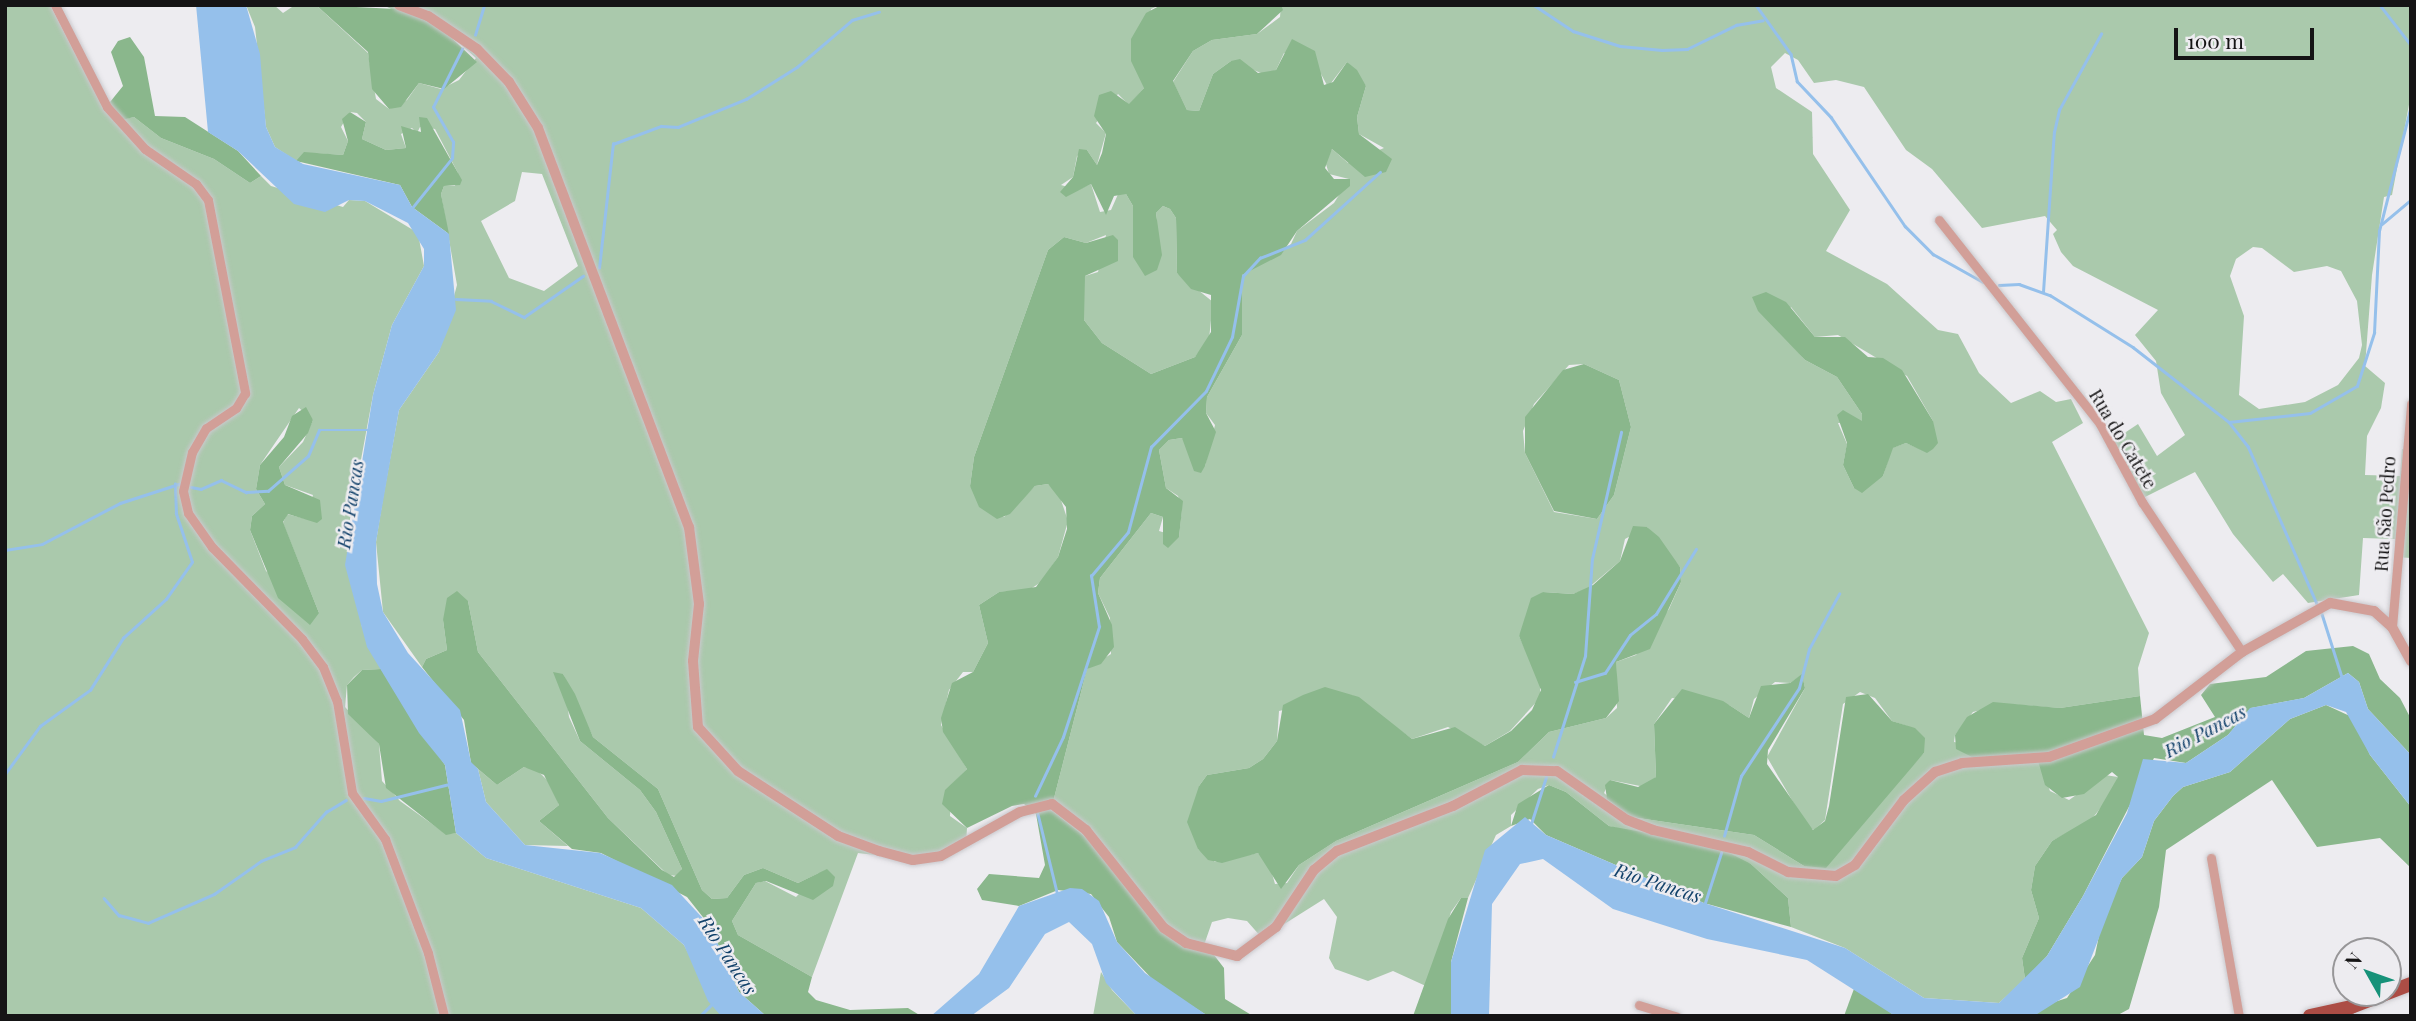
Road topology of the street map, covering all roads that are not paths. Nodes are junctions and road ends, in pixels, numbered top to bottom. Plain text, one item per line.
1 (55, 5) edge
2 (399, 5) edge
3 (1939, 219) dead end
4 (2411, 404) edge
5 (2392, 627) junction
6 (2242, 652) junction
7 (2411, 661) edge
8 (2211, 858) dead end
9 (1639, 1005) dead end
10 (2343, 1007) edge
11 (2365, 1007) edge
12 (444, 1016) edge
13 (1676, 1016) edge
14 (2239, 1016) edge
15 (2309, 1016) edge
16 (2349, 1016) edge

1 - 12 street
2 - 6 street
3 - 6 street, Rua do Catete
4 - 5 street, Rua São Pedro
5 - 6 street
5 - 7 street
8 - 14 street
9 - 13 street
10 - 15 highway
11 - 16 highway

